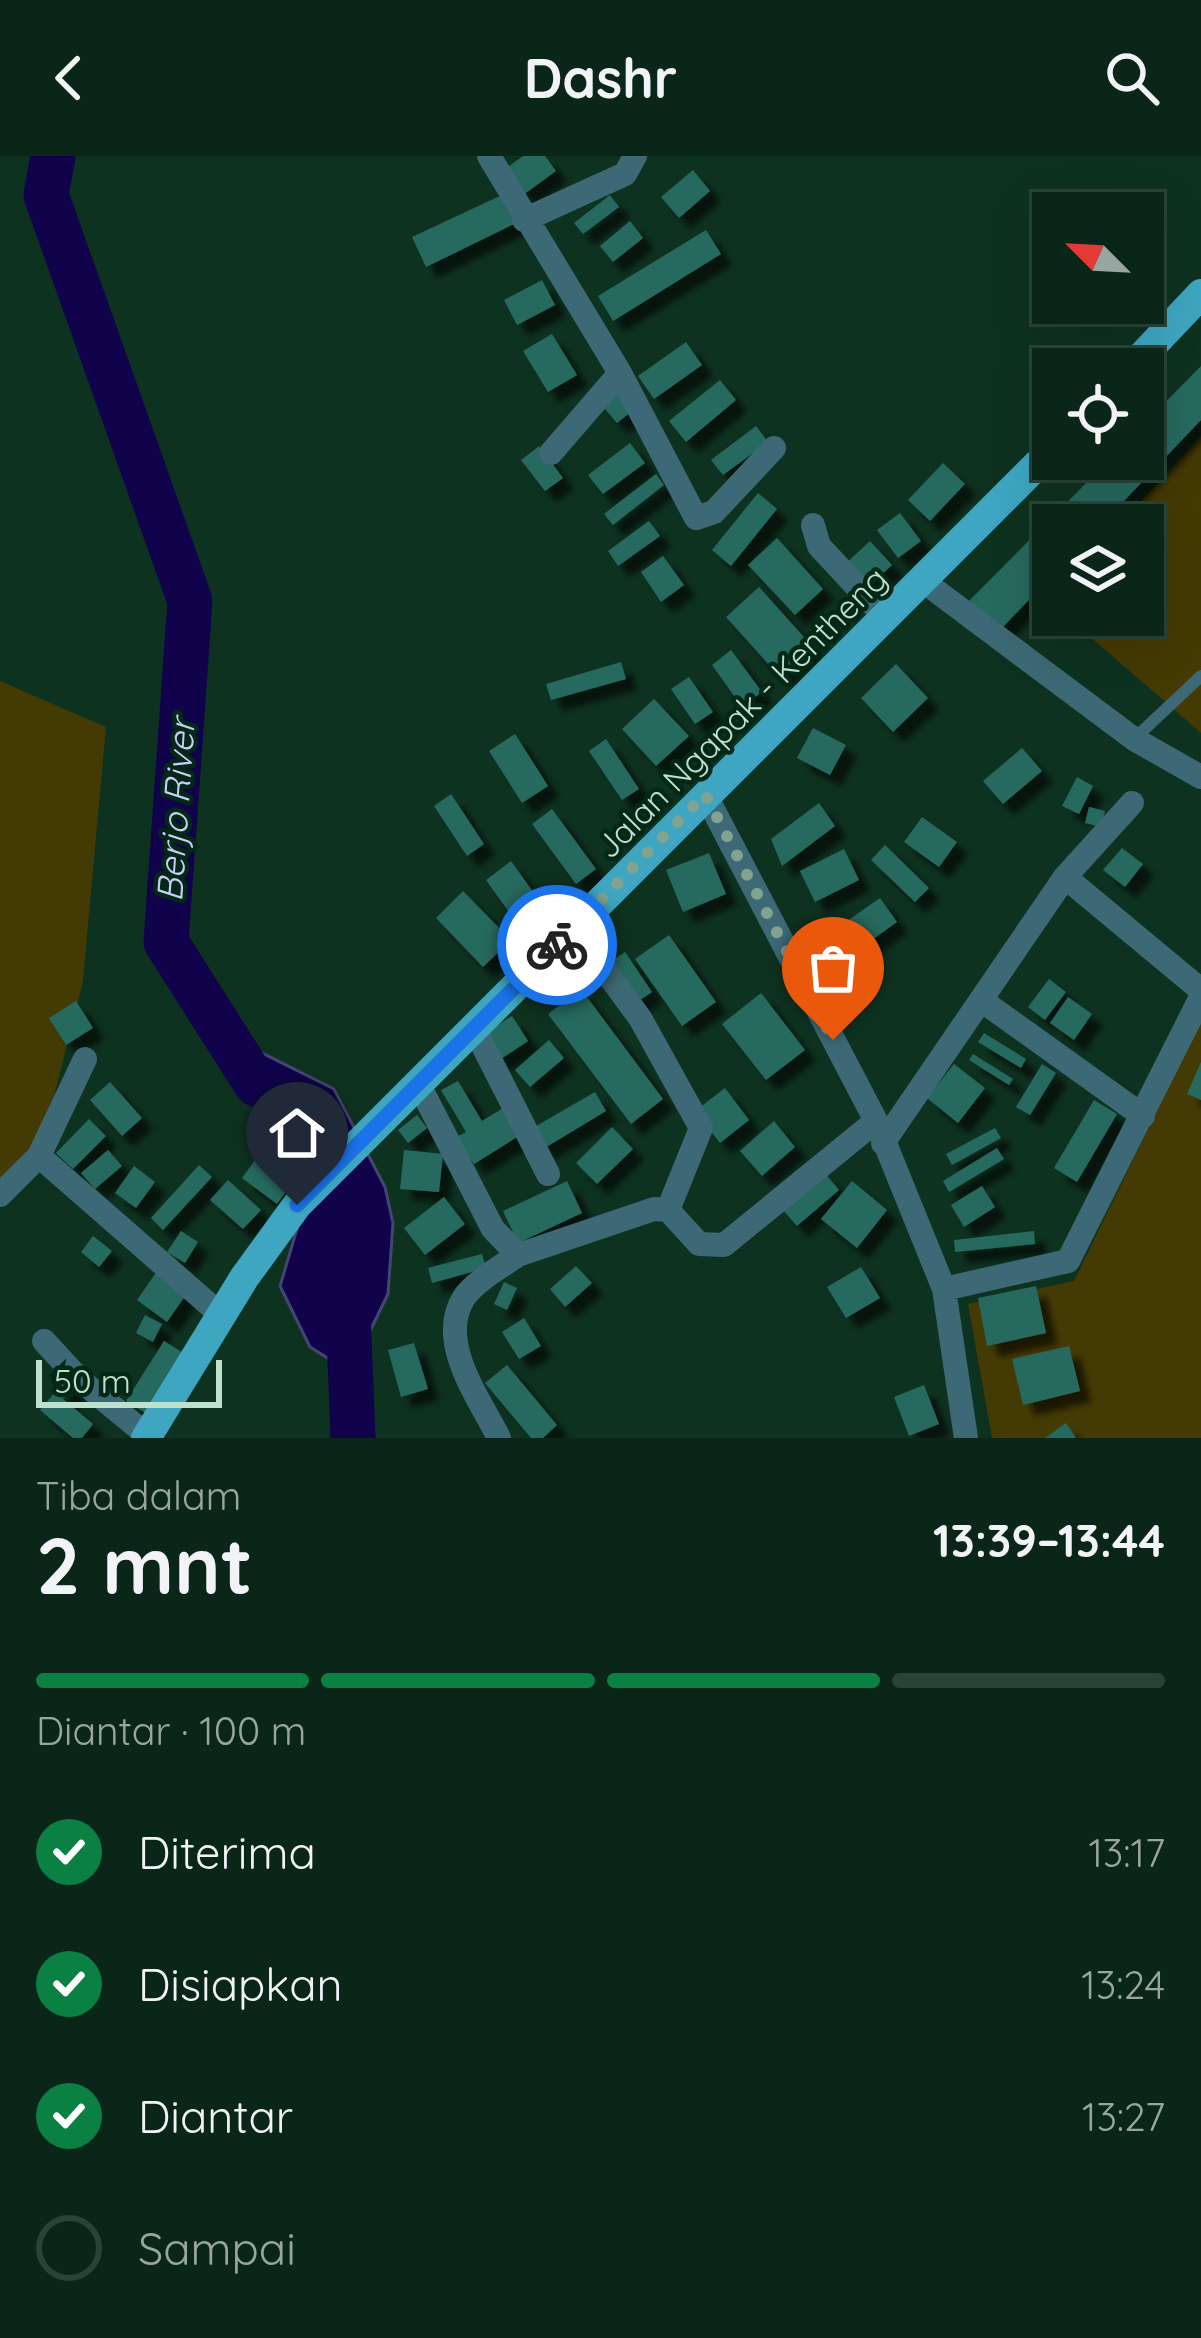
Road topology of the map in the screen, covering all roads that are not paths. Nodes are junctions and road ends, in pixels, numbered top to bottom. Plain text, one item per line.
1 (489, 156) edge
2 (635, 156) edge
3 (524, 220) junction
4 (1201, 294) edge
5 (1150, 348) edge
6 (620, 373) junction
7 (774, 448) dead end
8 (551, 453) dead end
9 (1032, 470) edge
10 (813, 525) dead end
11 (923, 581) junction
12 (886, 617) junction
13 (1201, 676) edge
14 (1134, 739) junction
15 (1201, 777) edge
16 (705, 794) junction
17 (1132, 803) dead end
18 (1065, 878) junction
19 (574, 928) junction
20 (1201, 994) edge
21 (981, 1000) junction
22 (474, 1028) junction
23 (86, 1059) dead end
24 (418, 1083) junction
25 (1143, 1116) junction
26 (879, 1132) junction
27 (39, 1156) junction
28 (548, 1174) dead end
29 (0, 1195) edge
30 (668, 1210) junction
31 (518, 1255) junction
32 (944, 1289) junction
33 (221, 1315) junction
34 (44, 1341) dead end
35 (147, 1437) edge
36 (499, 1438) edge
37 (966, 1438) edge

1 - 3 street
2 - 3 street
3 - 6 street
4 - 5 main road
6 - 7 street
6 - 8 street
9 - 11 main road, Jalan Ngapak - Kentheng
10 - 12 street
11 - 12 main road, Jalan Ngapak - Kentheng
11 - 14 street
12 - 16 main road, Jalan Ngapak - Kentheng
13 - 14 lane
14 - 15 street
16 - 19 main road, Jalan Ngapak - Kentheng
16 - 26 street
17 - 18 street
18 - 20 street
18 - 21 street
19 - 22 main road, Jalan Ngapak - Kentheng
19 - 30 street
20 - 25 street
21 - 25 street
21 - 26 street
22 - 24 main road, Jalan Ngapak - Kentheng
22 - 28 street
23 - 27 street
24 - 31 street
24 - 33 main road, Jalan Ngapak - Kentheng
25 - 32 street
26 - 30 street
26 - 32 street
27 - 29 street
27 - 33 street
30 - 31 street
31 - 36 street
32 - 37 street
33 - 35 main road, Jalan Ngapak - Kentheng
34 - 35 street

